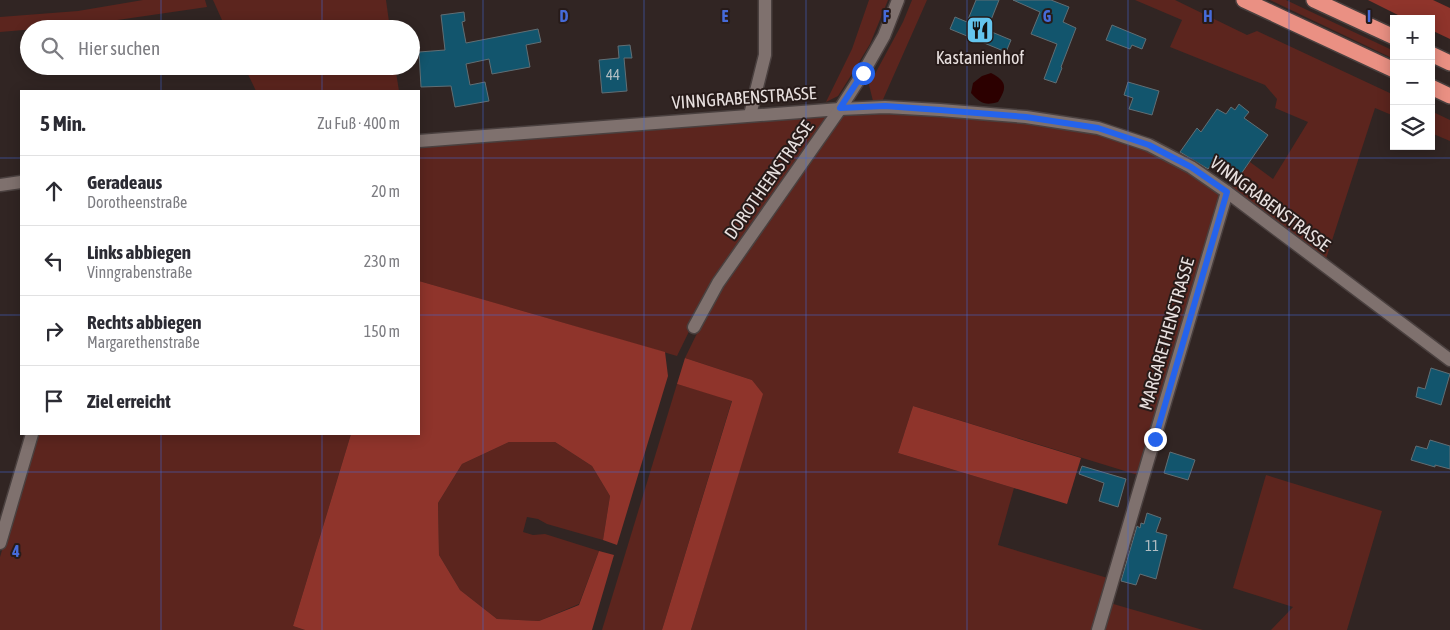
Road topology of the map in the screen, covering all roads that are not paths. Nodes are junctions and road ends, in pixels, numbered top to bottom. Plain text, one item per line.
1 (766, 0) edge
2 (898, 0) edge
3 (1244, 0) edge
4 (1314, 0) edge
5 (1390, 35) edge
6 (1435, 56) edge
7 (1450, 63) edge
8 (1390, 68) edge
9 (1435, 89) edge
10 (1450, 96) edge
11 (840, 108) junction
12 (750, 115) junction
13 (420, 142) edge
14 (20, 182) edge
15 (0, 185) edge
16 (1227, 192) junction
17 (694, 327) dead end
18 (1450, 360) edge
19 (32, 435) edge
20 (0, 543) edge
21 (1098, 630) edge

1 - 12 street
2 - 11 street, DOROTHEENSTRASSE
3 - 8 highway
4 - 5 highway
6 - 7 highway
9 - 10 highway
11 - 12 street, VINNGRABENSTRASSE
11 - 16 street, VINNGRABENSTRASSE
11 - 17 street, DOROTHEENSTRASSE
12 - 13 street, VINNGRABENSTRASSE
14 - 15 street
16 - 18 street, VINNGRABENSTRASSE
16 - 21 street, MARGARETHENSTRASSE
19 - 20 street

